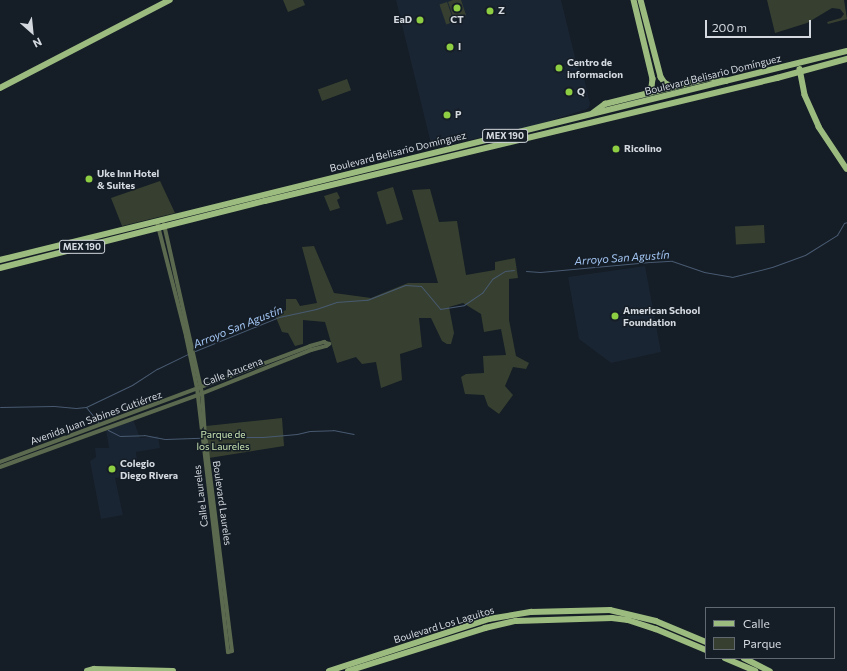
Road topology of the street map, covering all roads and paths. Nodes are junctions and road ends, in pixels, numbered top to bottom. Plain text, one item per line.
1 (170, 0) edge
2 (634, 0) edge
3 (641, 0) edge
4 (847, 51) edge
5 (847, 59) edge
6 (800, 63) junction
7 (800, 72) junction
8 (726, 81) junction
9 (673, 87) junction
10 (0, 88) edge
11 (647, 93) junction
12 (590, 115) junction
13 (581, 117) junction
14 (583, 124) junction
15 (847, 169) edge
16 (161, 225) junction
17 (0, 260) edge
18 (0, 268) edge
19 (310, 346) joint
20 (199, 388) junction
21 (200, 394) junction
22 (122, 417) junction
23 (124, 422) junction
24 (81, 434) junction
25 (14, 459) junction
26 (0, 462) edge
27 (0, 467) edge
28 (705, 642) edge
29 (705, 650) edge
30 (230, 651) dead end
31 (727, 659) edge
32 (746, 659) edge
33 (87, 671) edge
34 (173, 671) edge
35 (329, 671) edge
36 (348, 671) edge
37 (755, 671) edge
38 (770, 671) edge

1 - 10 main road
2 - 11 main road
3 - 9 main road
4 - 6 main road, Boulevard Belisario Domínguez / MEX 190
5 - 7 main road, Boulevard Belisario Domínguez / MEX 190
6 - 7 main road
6 - 8 main road, Boulevard Belisario Domínguez / MEX 190
7 - 14 main road, Boulevard Belisario Domínguez / MEX 190
7 - 15 main road
8 - 9 main road
8 - 12 main road, Boulevard Belisario Domínguez / MEX 190
9 - 11 main road
11 - 12 main road
12 - 13 main road, Boulevard Belisario Domínguez / MEX 190
13 - 14 main road
13 - 16 main road, Boulevard Belisario Domínguez / MEX 190
14 - 16 main road, Boulevard Belisario Domínguez / MEX 190
16 - 17 main road, MEX 190
16 - 18 main road, MEX 190
16 - 20 street, Boulevard Laureles
19 - 20 street, Avenida Juan Sabines Gutiérrez
19 - 21 street, Calle Azucena
20 - 21 street, Boulevard Laureles
20 - 22 street, Avenida Juan Sabines Gutiérrez
21 - 23 street, Calle Azucena
21 - 30 street, Boulevard Laureles
22 - 23 street
22 - 24 street, Avenida Juan Sabines Gutiérrez
23 - 24 street, Calle Azucena
24 - 25 street
25 - 26 street
25 - 27 street
28 - 35 main road, Boulevard Los Laguitos
29 - 36 main road, Boulevard Los Laguitos
31 - 37 main road
32 - 38 main road
33 - 34 main road

